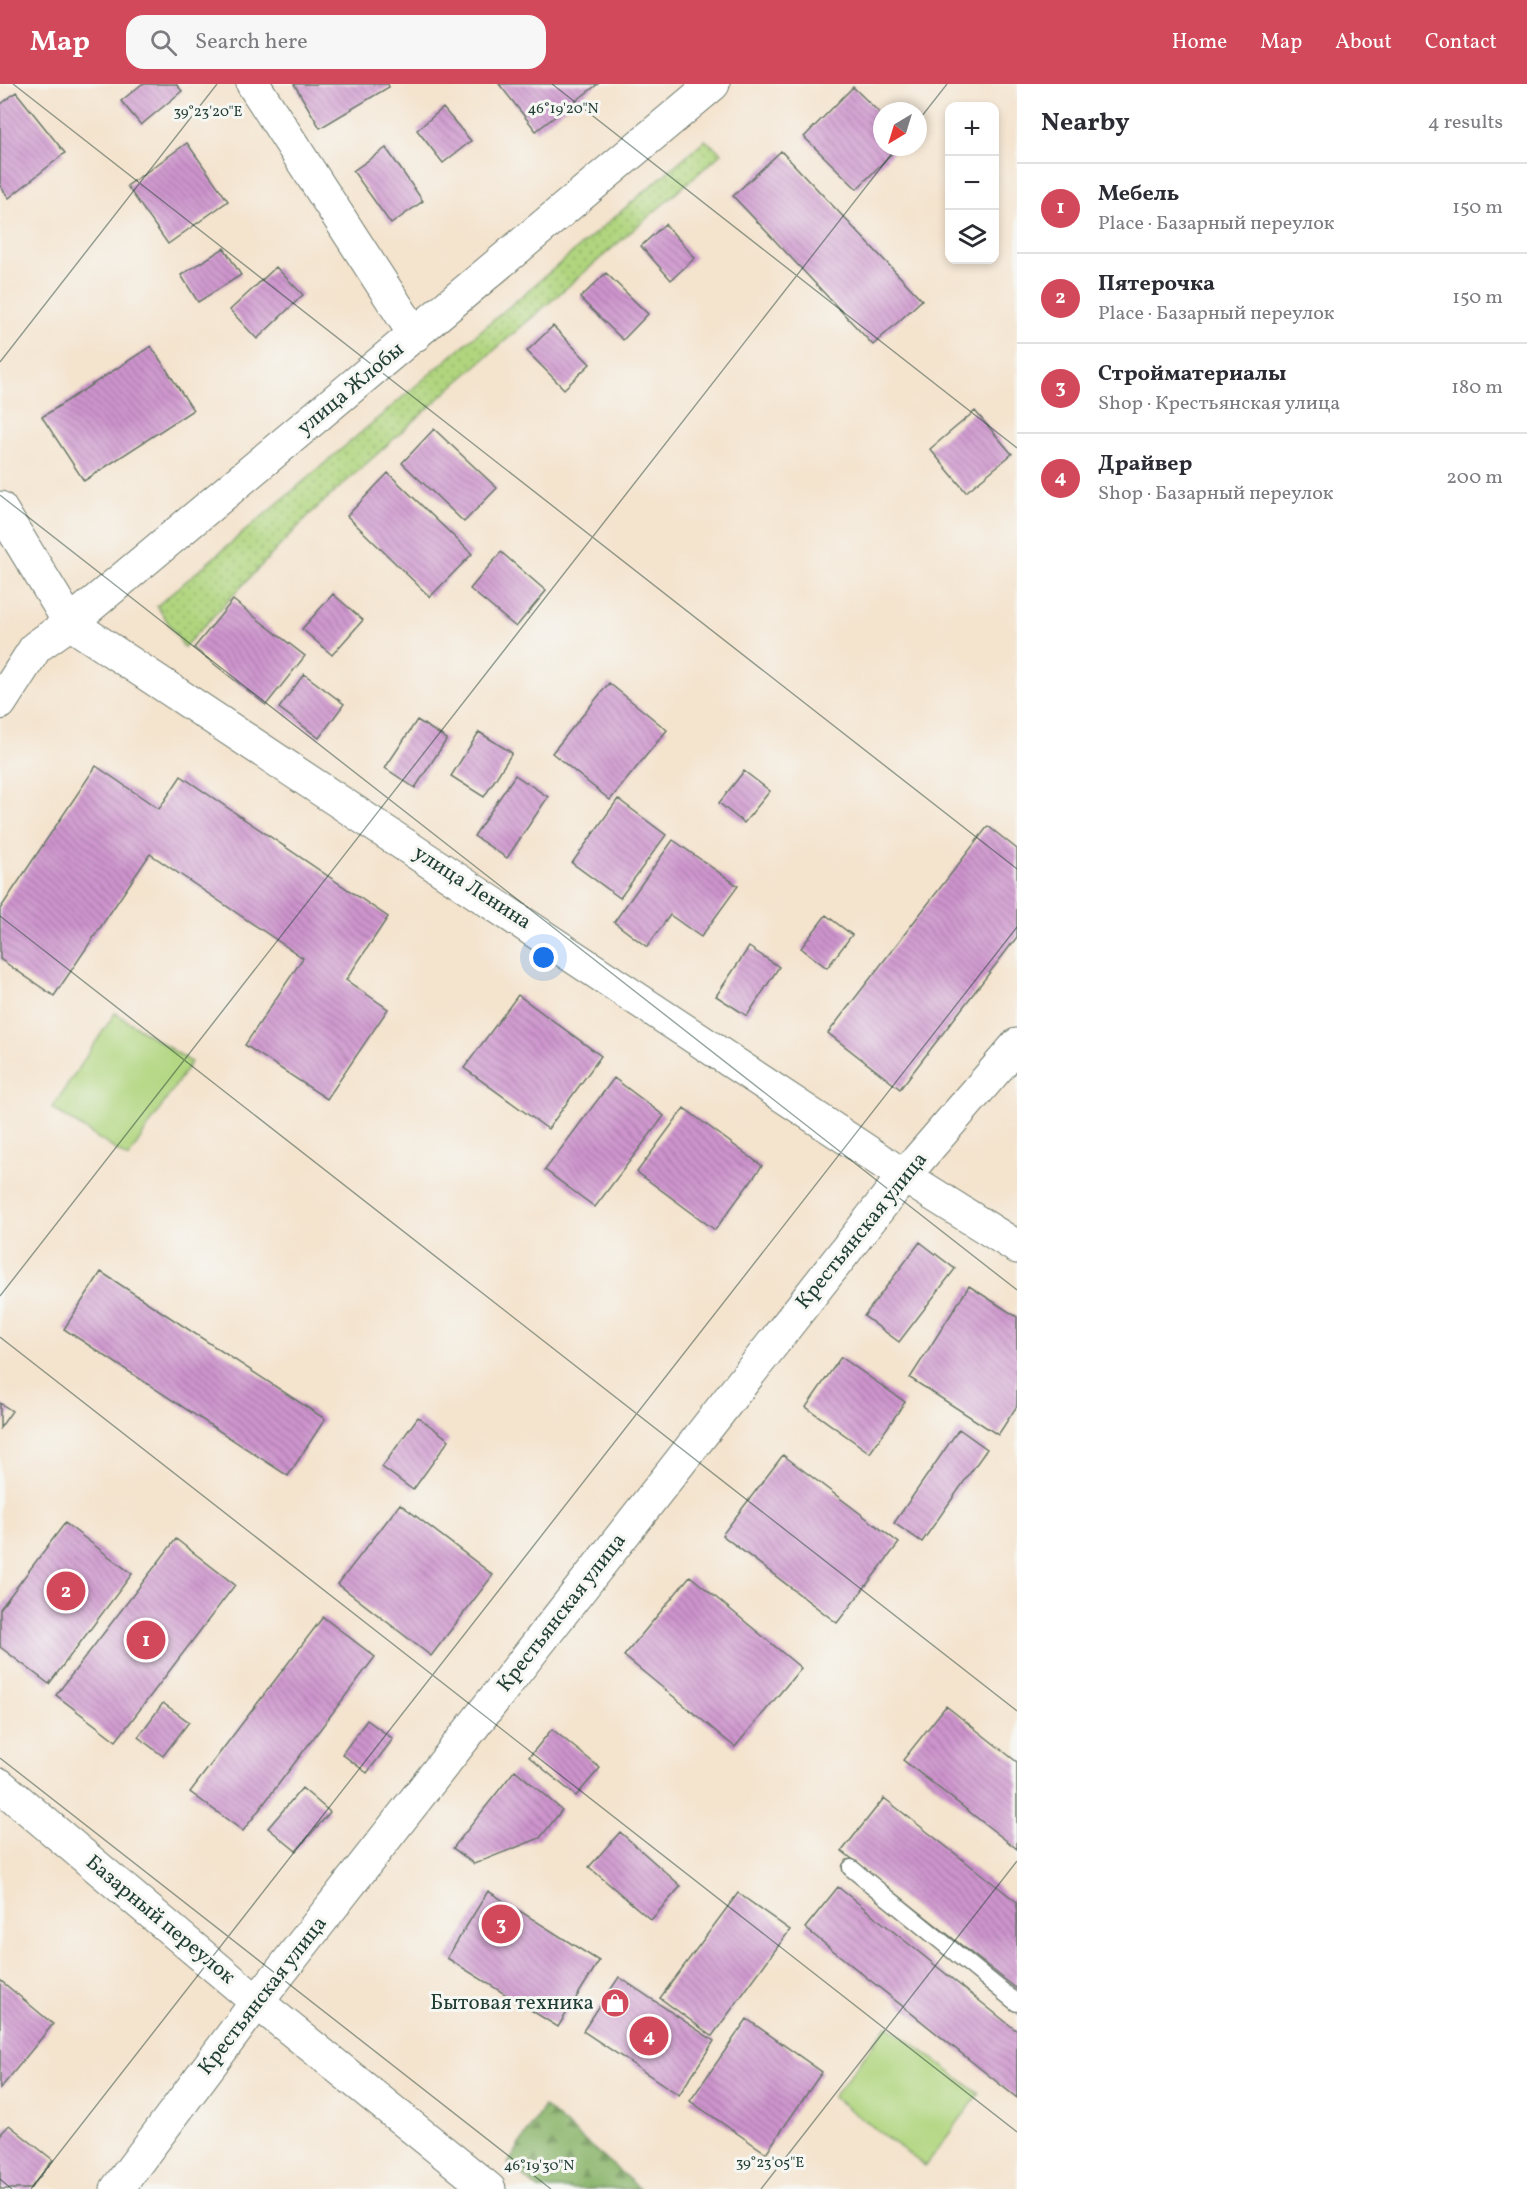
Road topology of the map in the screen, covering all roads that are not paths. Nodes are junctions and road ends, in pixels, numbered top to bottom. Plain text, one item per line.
1 (253, 84) edge
2 (713, 84) edge
3 (415, 335) junction
4 (0, 508) edge
5 (70, 624) junction
6 (0, 704) edge
7 (1017, 1045) edge
8 (904, 1176) junction
9 (1017, 1247) edge
10 (0, 1785) edge
11 (851, 1868) dead end
12 (257, 2002) junction
13 (1017, 2003) edge
14 (117, 2189) edge
15 (489, 2189) edge

1 - 3 street
2 - 3 street, улица Жлобы
3 - 5 street, улица Жлобы
4 - 5 street, улица Ленина
5 - 6 street, улица Жлобы
5 - 8 street, улица Ленина
7 - 8 street, Крестьянская улица
8 - 9 street, улица Ленина
8 - 12 street, Крестьянская улица
10 - 12 street, Базарный переулок
11 - 13 lane
12 - 14 street, Крестьянская улица
12 - 15 street, Базарный переулок

